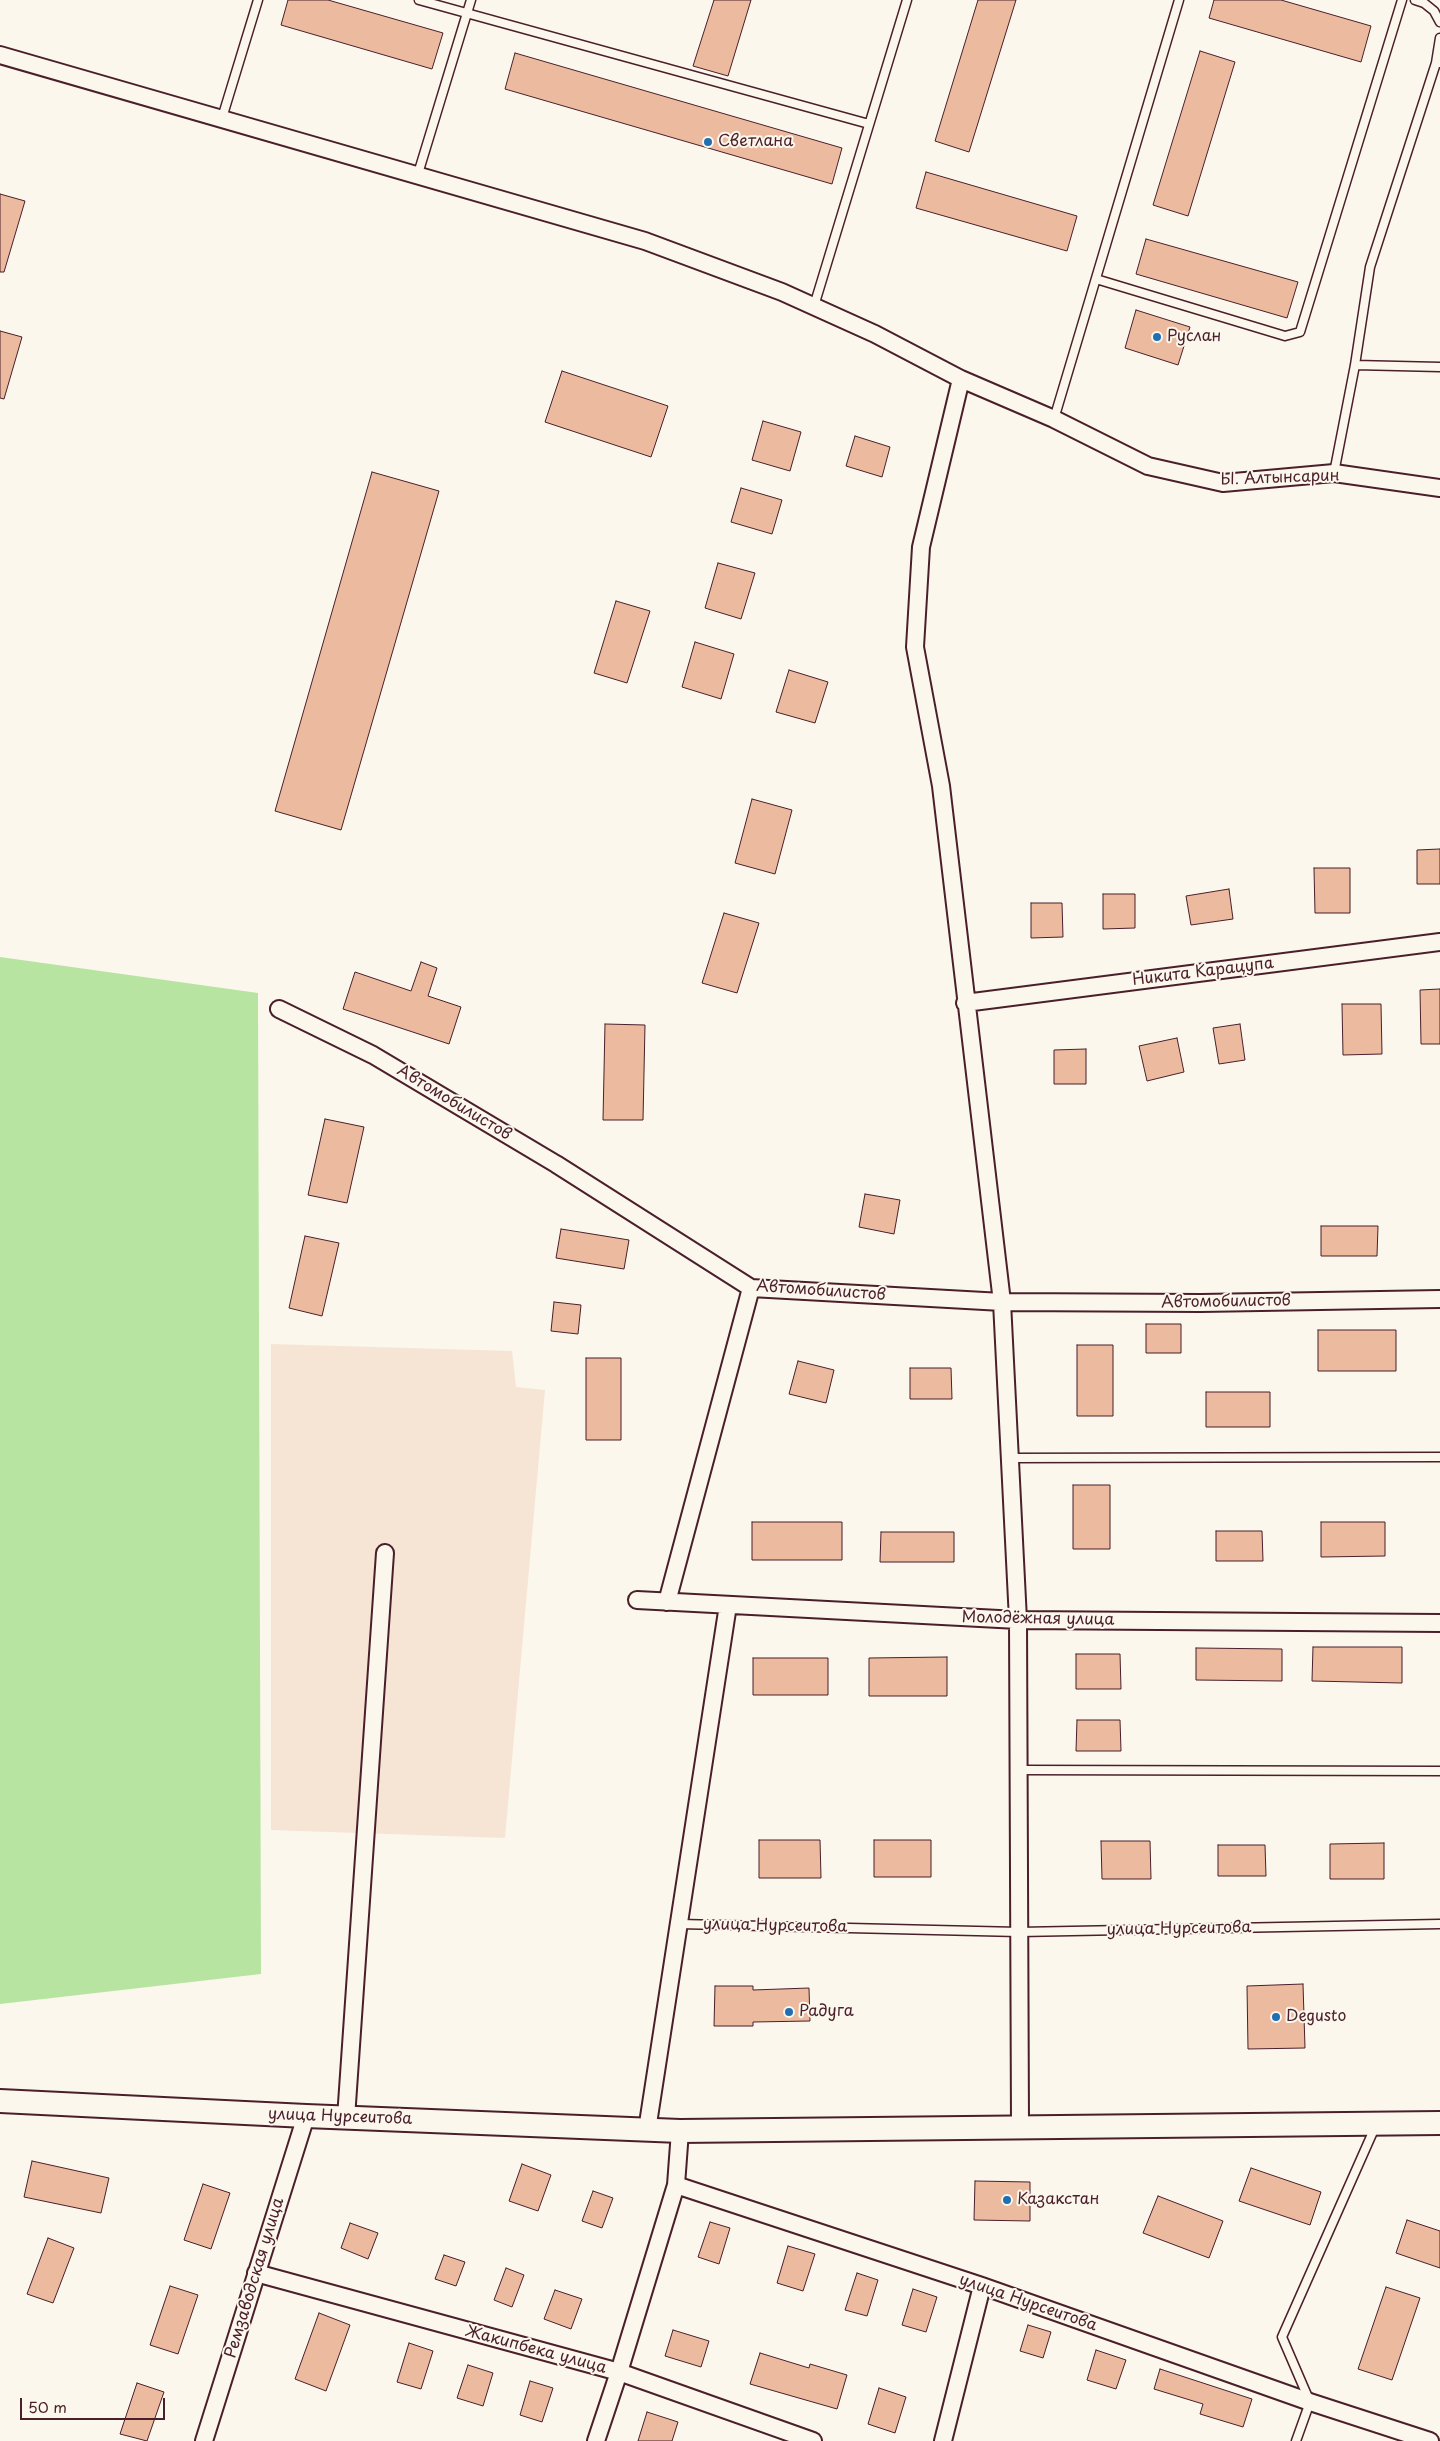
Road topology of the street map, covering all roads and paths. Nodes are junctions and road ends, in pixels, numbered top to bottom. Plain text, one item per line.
1 (258, 0) edge
2 (419, 0) edge
3 (471, 0) edge
4 (907, 0) edge
5 (1179, 0) edge
6 (1402, 0) edge
7 (1415, 0) edge
8 (466, 13) junction
9 (1440, 22) edge
10 (1440, 38) edge
11 (0, 55) edge
12 (1438, 63) edge
13 (222, 118) junction
14 (869, 124) junction
15 (417, 177) junction
16 (1096, 279) junction
17 (814, 306) junction
18 (1355, 365) junction
19 (1440, 367) edge
20 (961, 379) junction
21 (1054, 418) junction
22 (1334, 473) junction
23 (1440, 488) edge
24 (1440, 942) edge
25 (965, 1003) junction
26 (279, 1009) dead end
27 (751, 1288) junction
28 (1440, 1299) edge
29 (1002, 1302) junction
30 (1440, 1457) edge
31 (1009, 1458) junction
32 (386, 1553) dead end
33 (637, 1600) dead end
34 (667, 1602) junction
35 (728, 1605) junction
36 (1018, 1620) junction
37 (1440, 1623) edge
38 (1018, 1770) junction
39 (1440, 1771) edge
40 (679, 1924) junction
41 (1440, 1924) edge
42 (1019, 1932) junction
43 (0, 2101) edge
44 (306, 2116) junction
45 (346, 2118) junction
46 (1440, 2123) edge
47 (1377, 2124) junction
48 (1020, 2126) junction
49 (647, 2130) junction
50 (680, 2131) junction
51 (676, 2185) junction
52 (256, 2273) junction
53 (982, 2286) junction
54 (619, 2372) junction
55 (1310, 2402) junction
56 (204, 2441) edge
57 (596, 2441) edge
58 (812, 2441) edge
59 (943, 2441) edge
60 (1296, 2441) edge
61 (1430, 2441) edge

1 - 13 lane
2 - 8 lane
3 - 8 lane
4 - 14 lane
5 - 16 lane
6 - 16 lane
7 - 9 lane
8 - 14 lane
8 - 15 lane
10 - 12 lane
11 - 13 street, Ы. Алтынсарин
12 - 18 lane
13 - 15 street, Ы. Алтынсарин
14 - 17 lane
15 - 17 street, Ы. Алтынсарин
16 - 21 lane
17 - 20 street, Ы. Алтынсарин
18 - 19 lane
18 - 22 lane
20 - 21 street, Ы. Алтынсарин
20 - 25 street
21 - 22 street, Ы. Алтынсарин
22 - 23 street, Ы. Алтынсарин
24 - 25 street, Никита Карацупа
25 - 29 street
26 - 27 street, Автомобилистов
27 - 29 street, Автомобилистов
27 - 34 street
28 - 29 street, Автомобилистов
29 - 31 street
30 - 31 lane
31 - 36 street
32 - 45 street
33 - 34 street, Молодёжная улица
34 - 35 street, Молодёжная улица
35 - 36 street, Молодёжная улица
35 - 40 street
36 - 37 street, Молодёжная улица
36 - 38 street
38 - 39 lane
38 - 42 street
40 - 42 lane, улица Нурсеитова
40 - 49 street
41 - 42 lane, улица Нурсеитова
42 - 48 street
43 - 44 main road, улица Нурсеитова
44 - 45 main road, улица Нурсеитова
44 - 52 street, Ремзаводская улица
45 - 49 main road, улица Нурсеитова
46 - 47 main road, улица Нурсеитова
47 - 48 main road, улица Нурсеитова
47 - 55 lane
48 - 50 main road, улица Нурсеитова
49 - 50 main road, улица Нурсеитова
50 - 51 street
51 - 53 street, улица Нурсеитова
51 - 54 street
52 - 54 street, Жакипбека улица
52 - 56 street, Ремзаводская улица
53 - 55 street, улица Нурсеитова
53 - 59 street
54 - 57 street
54 - 58 street, Жакипбека улица
55 - 60 lane
55 - 61 street, улица Нурсеитова

